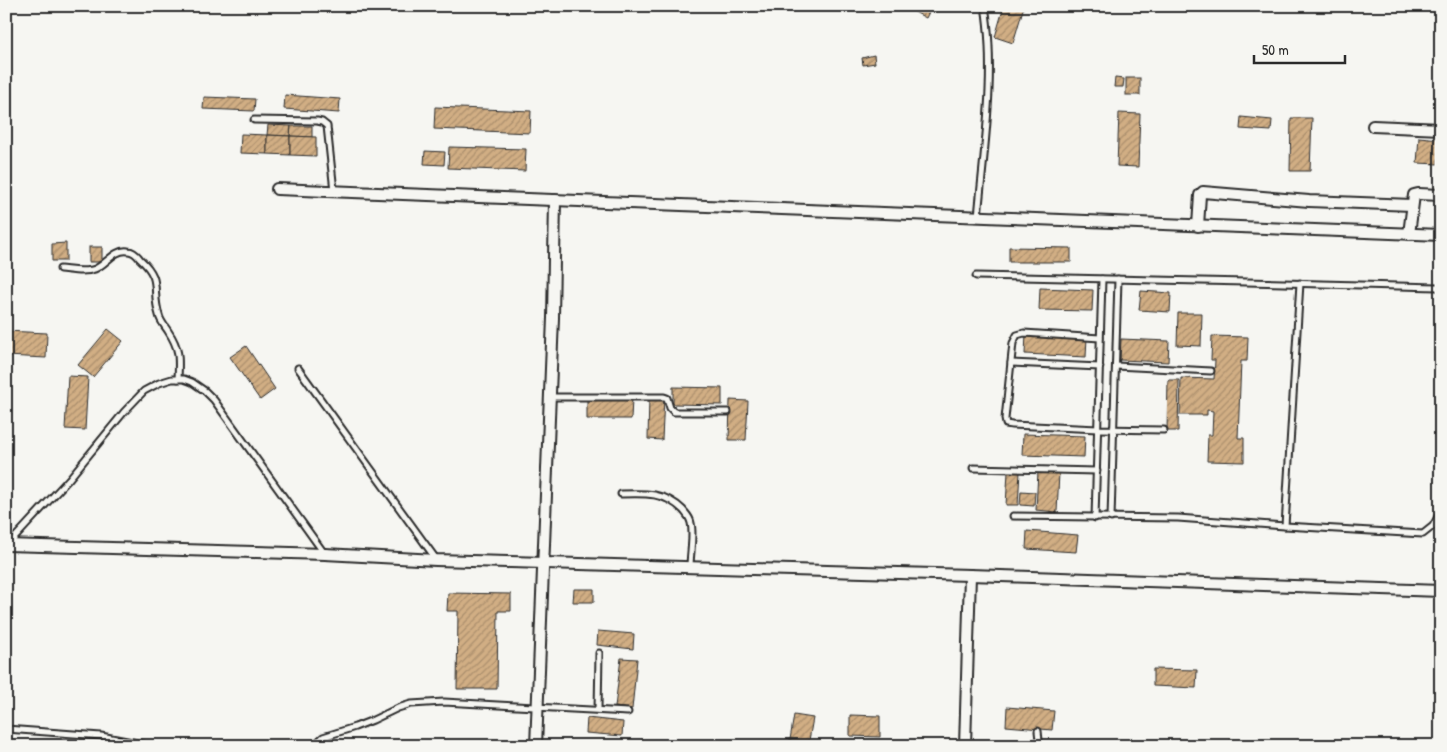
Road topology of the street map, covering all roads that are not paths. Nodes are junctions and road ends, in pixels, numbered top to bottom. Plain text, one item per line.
1 (985, 6) edge
2 (254, 120) dead end
3 (1373, 126) dead end
4 (1441, 129) edge
5 (277, 189) dead end
6 (334, 191) junction
7 (1441, 195) edge
8 (555, 200) junction
9 (1412, 205) junction
10 (978, 217) junction
11 (1198, 226) junction
12 (1409, 234) junction
13 (1441, 235) edge
14 (60, 269) dead end
15 (976, 276) dead end
16 (1102, 279) junction
17 (1118, 279) junction
18 (1300, 283) junction
19 (1441, 289) edge
20 (1100, 338) junction
21 (1011, 363) junction
22 (1116, 366) junction
23 (1100, 367) junction
24 (298, 368) dead end
25 (1211, 371) dead end
26 (178, 379) junction
27 (549, 397) junction
28 (728, 412) dead end
29 (1098, 429) junction
30 (1114, 430) junction
31 (1164, 430) dead end
32 (972, 468) dead end
33 (1096, 471) junction
34 (621, 494) dead end
35 (1441, 511) edge
36 (1013, 516) dead end
37 (1095, 518) junction
38 (1111, 518) junction
39 (1285, 526) junction
40 (7, 545) edge
41 (325, 554) junction
42 (436, 560) junction
43 (542, 563) junction
44 (690, 567) junction
45 (970, 575) junction
46 (1441, 591) edge
47 (599, 653) dead end
48 (537, 707) junction
49 (598, 710) junction
50 (628, 712) dead end
51 (6, 729) edge
52 (1038, 731) dead end
53 (965, 745) edge
54 (154, 746) edge
55 (313, 746) edge
56 (536, 746) edge
57 (991, 746) edge
58 (1036, 746) edge

1 - 10 lane
2 - 6 lane
3 - 4 street
5 - 6 street
6 - 8 street
7 - 9 street
8 - 10 street
8 - 27 street
9 - 11 street
9 - 12 street
10 - 11 street
11 - 12 street
12 - 13 street
14 - 26 lane
15 - 16 lane
16 - 17 lane
16 - 20 lane
17 - 18 lane
17 - 22 lane
18 - 19 lane
18 - 39 lane
20 - 21 lane
20 - 23 lane
21 - 23 lane
21 - 29 lane
22 - 25 lane
22 - 30 lane
23 - 29 lane
24 - 42 lane
26 - 40 lane
26 - 41 lane
27 - 28 lane
27 - 43 street
29 - 30 lane
29 - 33 lane
30 - 31 lane
30 - 38 lane
32 - 33 lane
33 - 37 lane
34 - 44 lane
35 - 39 lane
36 - 37 lane
37 - 38 lane
38 - 39 lane
40 - 41 street
41 - 42 street
42 - 43 street
43 - 44 street
43 - 48 street
44 - 45 street
45 - 46 street
45 - 53 street
47 - 49 lane
48 - 49 lane
48 - 55 lane
48 - 56 street
49 - 50 lane
51 - 54 lane
52 - 58 lane
53 - 57 lane

